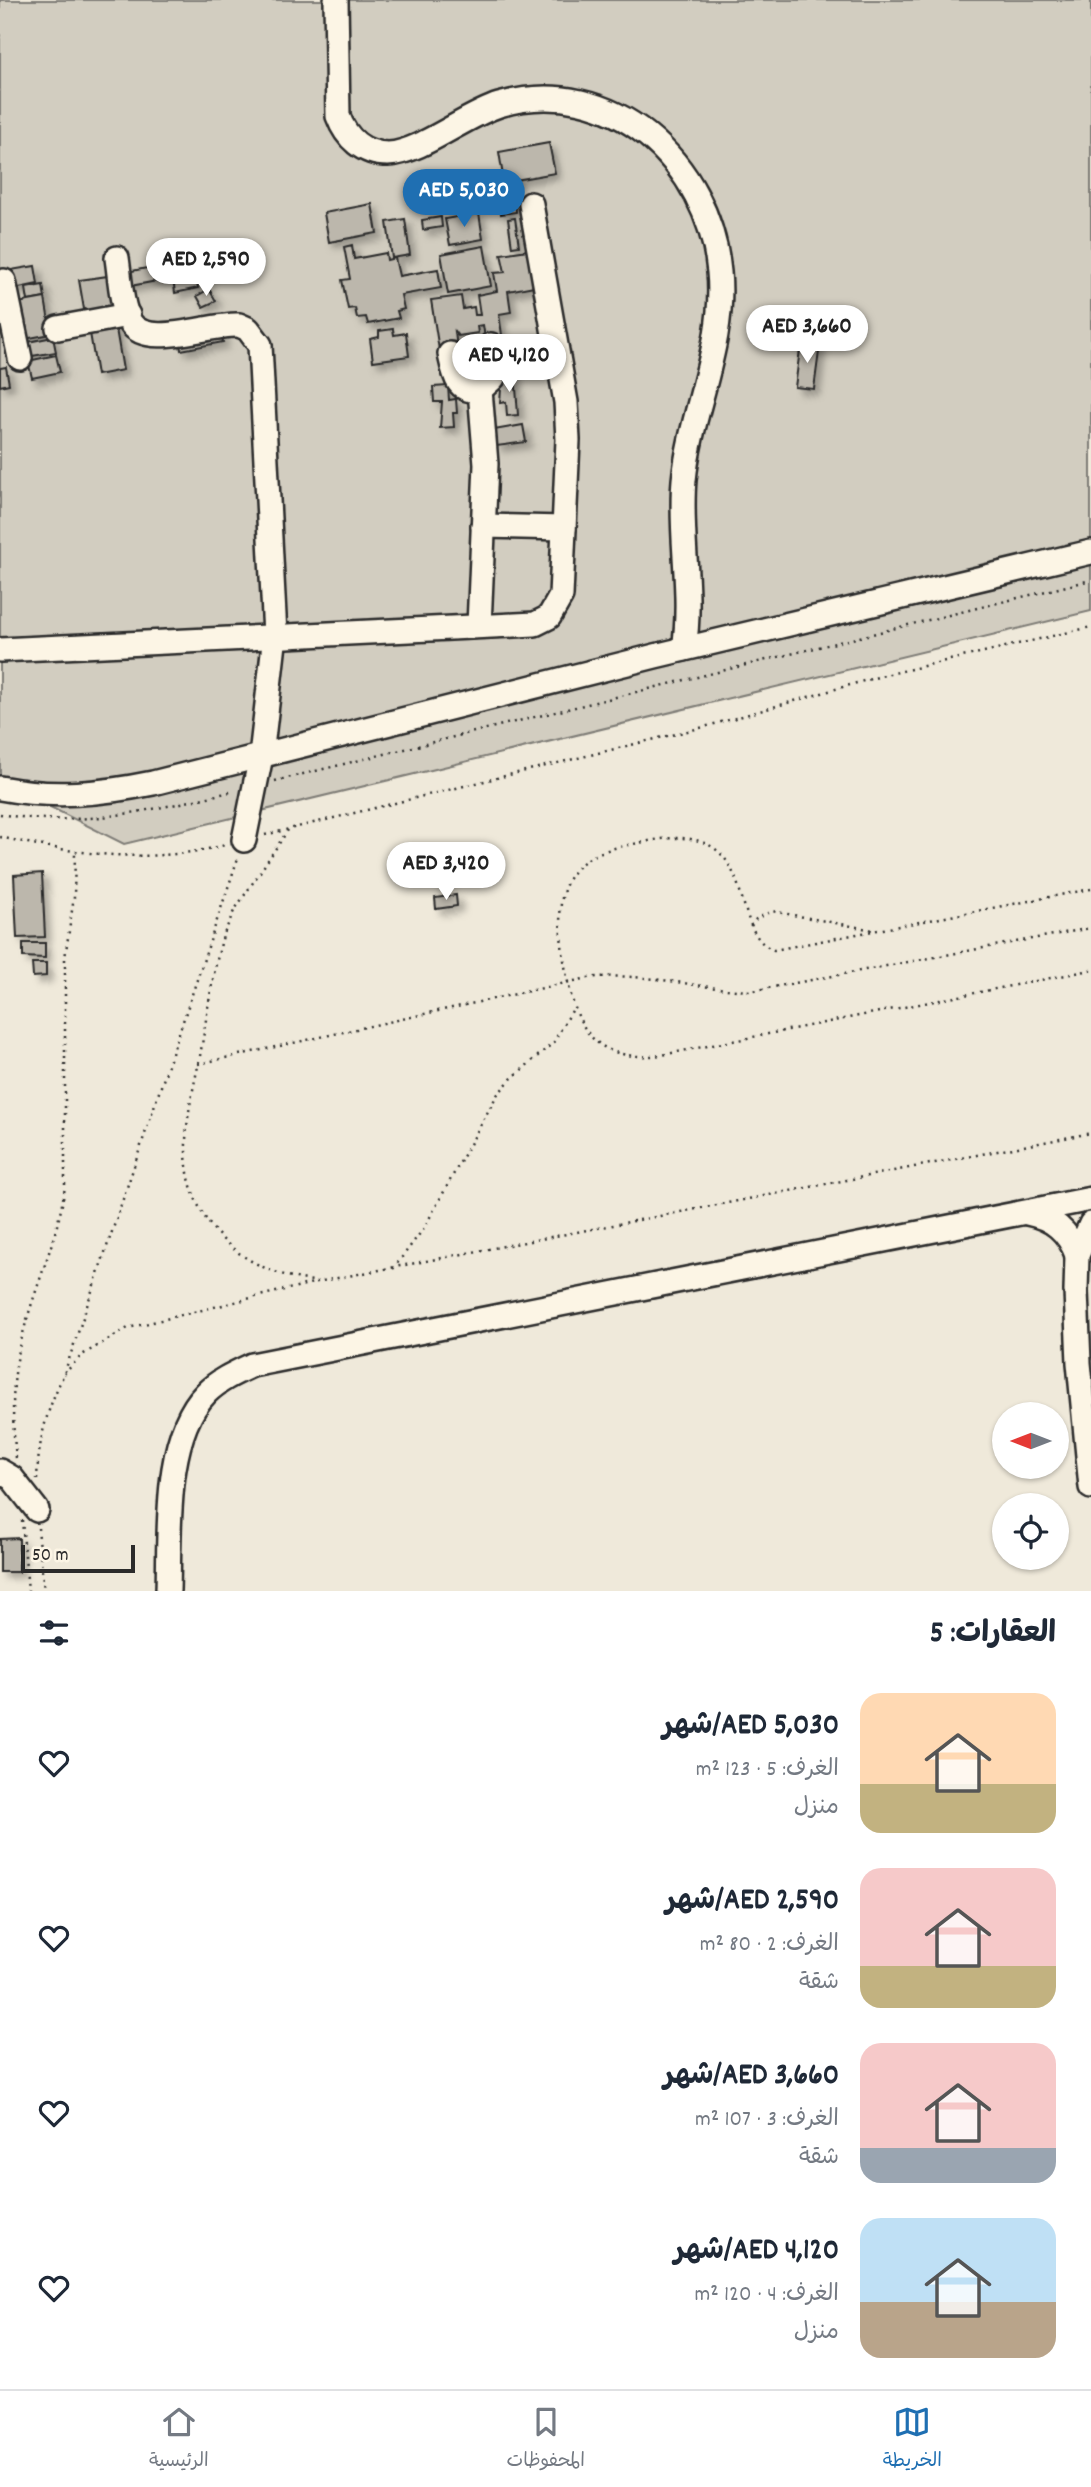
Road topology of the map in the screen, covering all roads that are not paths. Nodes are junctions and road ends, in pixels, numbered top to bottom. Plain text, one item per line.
1 (336, 0) edge
2 (531, 204) dead end
3 (117, 258) dead end
4 (4, 281) dead end
5 (128, 314) junction
6 (58, 328) dead end
7 (12, 344) edge
8 (491, 345) dead end
9 (450, 354) dead end
10 (480, 390) junction
11 (484, 526) junction
12 (564, 528) junction
13 (1091, 552) edge
14 (687, 612) junction
15 (479, 626) junction
16 (275, 635) junction
17 (708, 643) junction
18 (684, 649) junction
19 (0, 650) edge
20 (261, 756) junction
21 (0, 788) edge
22 (244, 839) road end
23 (1091, 1199) edge
24 (1027, 1213) junction
25 (1091, 1224) edge
26 (1077, 1255) junction
27 (0, 1471) edge
28 (1091, 1487) edge
29 (29, 1514) road end
30 (168, 1591) edge

1 - 14 lane
2 - 12 lane
3 - 5 lane
4 - 7 lane
5 - 6 lane
5 - 16 lane
8 - 10 lane
9 - 10 lane
10 - 11 lane
11 - 12 lane
11 - 15 lane
12 - 15 lane
13 - 17 lane
14 - 17 lane
14 - 18 lane
15 - 16 lane
16 - 19 lane
16 - 20 lane
17 - 18 lane
18 - 20 lane
20 - 21 lane
20 - 22 lane
23 - 24 lane
24 - 26 lane
24 - 30 lane
25 - 26 lane
26 - 28 lane
27 - 29 lane

